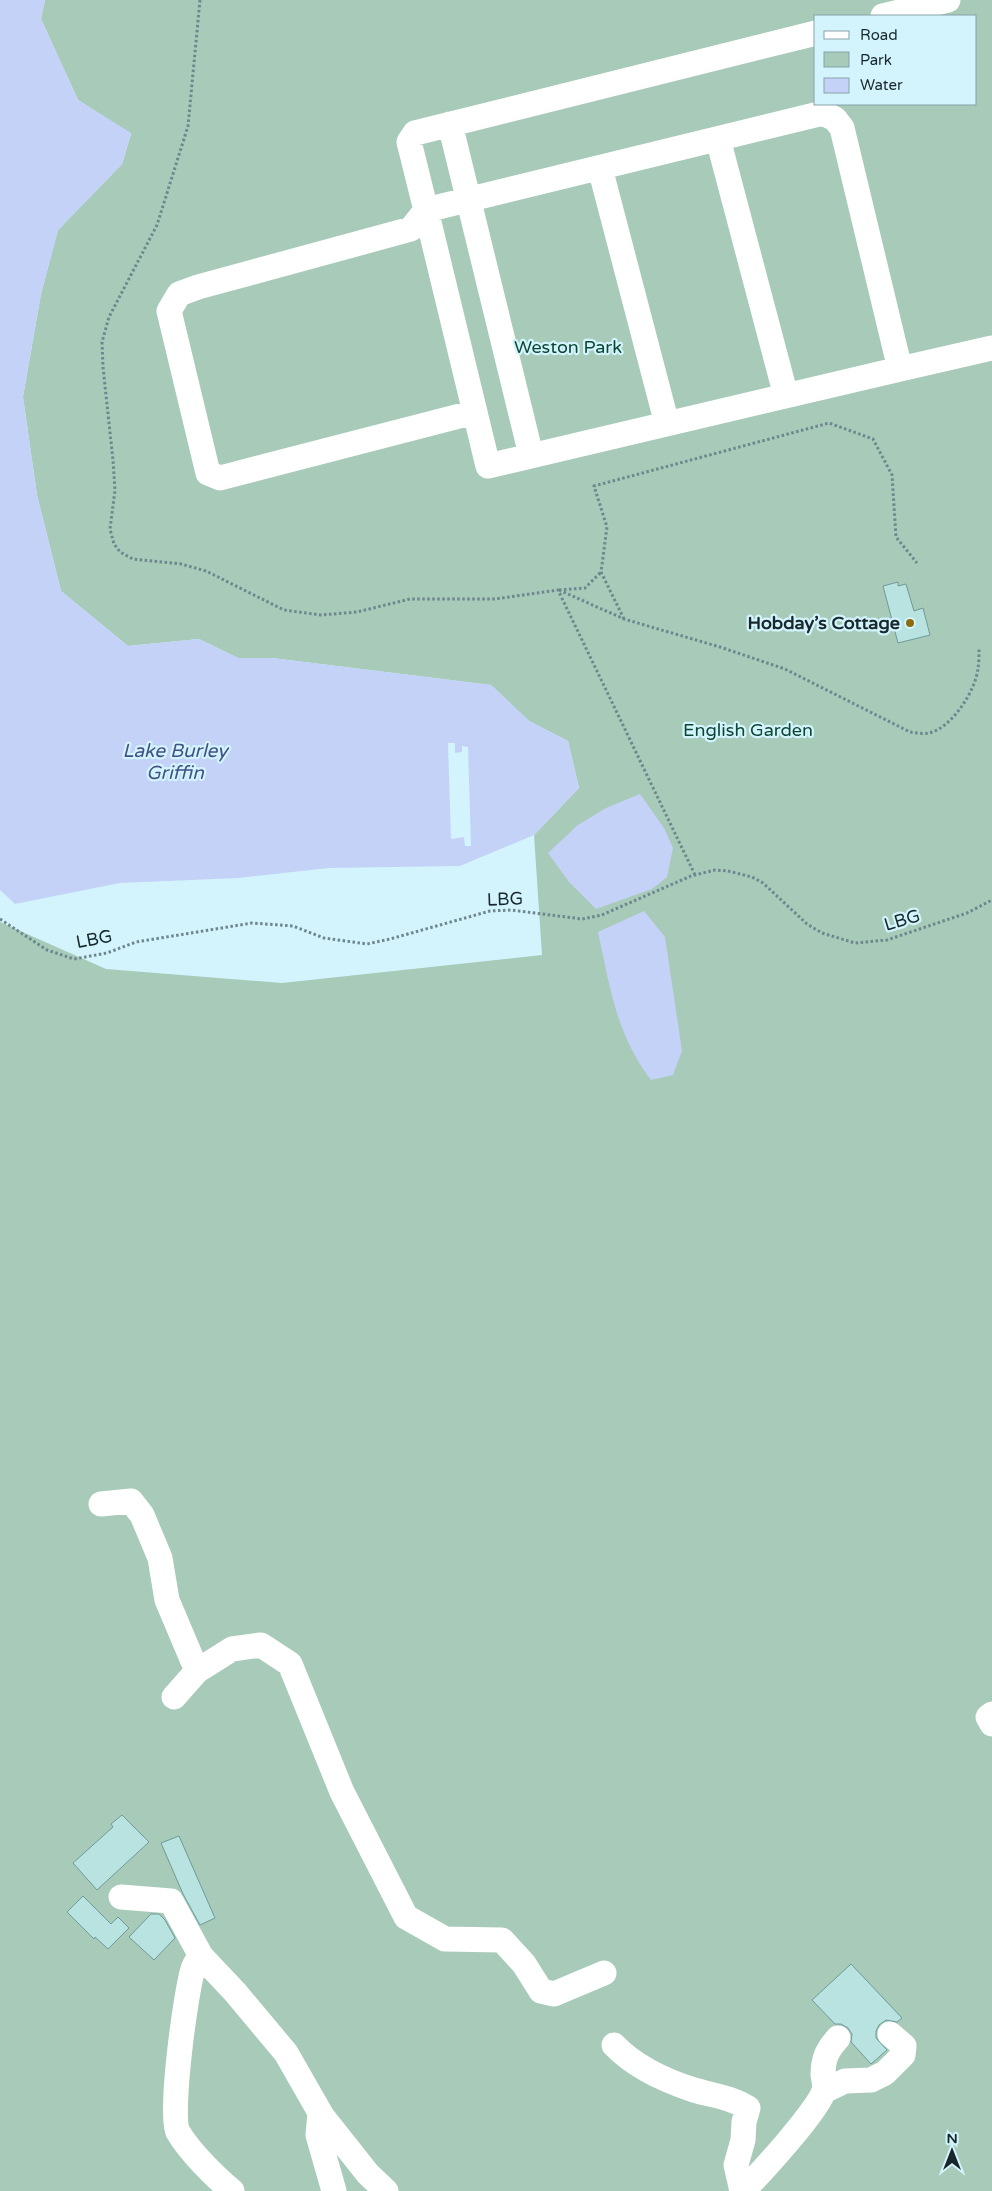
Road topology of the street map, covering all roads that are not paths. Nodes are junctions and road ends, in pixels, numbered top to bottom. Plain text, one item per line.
1 (948, 0) edge
2 (887, 15) edge
3 (814, 33) edge
4 (450, 124) junction
5 (718, 139) junction
6 (600, 168) junction
7 (469, 200) junction
8 (426, 210) junction
9 (992, 348) edge
10 (900, 369) junction
11 (786, 396) junction
12 (475, 412) junction
13 (666, 424) junction
14 (532, 456) junction
15 (101, 1504) dead end
16 (197, 1671) junction
17 (174, 1697) dead end
18 (992, 1714) edge
19 (992, 1724) edge
20 (122, 1898) dead end
21 (201, 1956) junction
22 (604, 1973) dead end
23 (890, 2034) dead end
24 (838, 2038) dead end
25 (614, 2044) dead end
26 (824, 2091) junction
27 (320, 2113) junction
28 (232, 2191) edge
29 (334, 2191) edge
30 (386, 2191) edge

1 - 2 lane
3 - 4 lane
4 - 7 lane
4 - 8 lane
5 - 6 lane
5 - 10 lane
5 - 11 lane
6 - 7 lane
6 - 13 lane
7 - 8 lane
7 - 14 lane
8 - 12 lane
8 - 12 lane
9 - 10 lane
10 - 11 lane
11 - 13 lane
12 - 14 lane
13 - 14 lane
15 - 16 lane
16 - 17 lane
16 - 22 lane
18 - 19 lane
20 - 21 lane
21 - 27 lane
21 - 28 lane
23 - 26 lane
24 - 26 lane
25 - 26 lane
27 - 29 lane
27 - 30 lane

